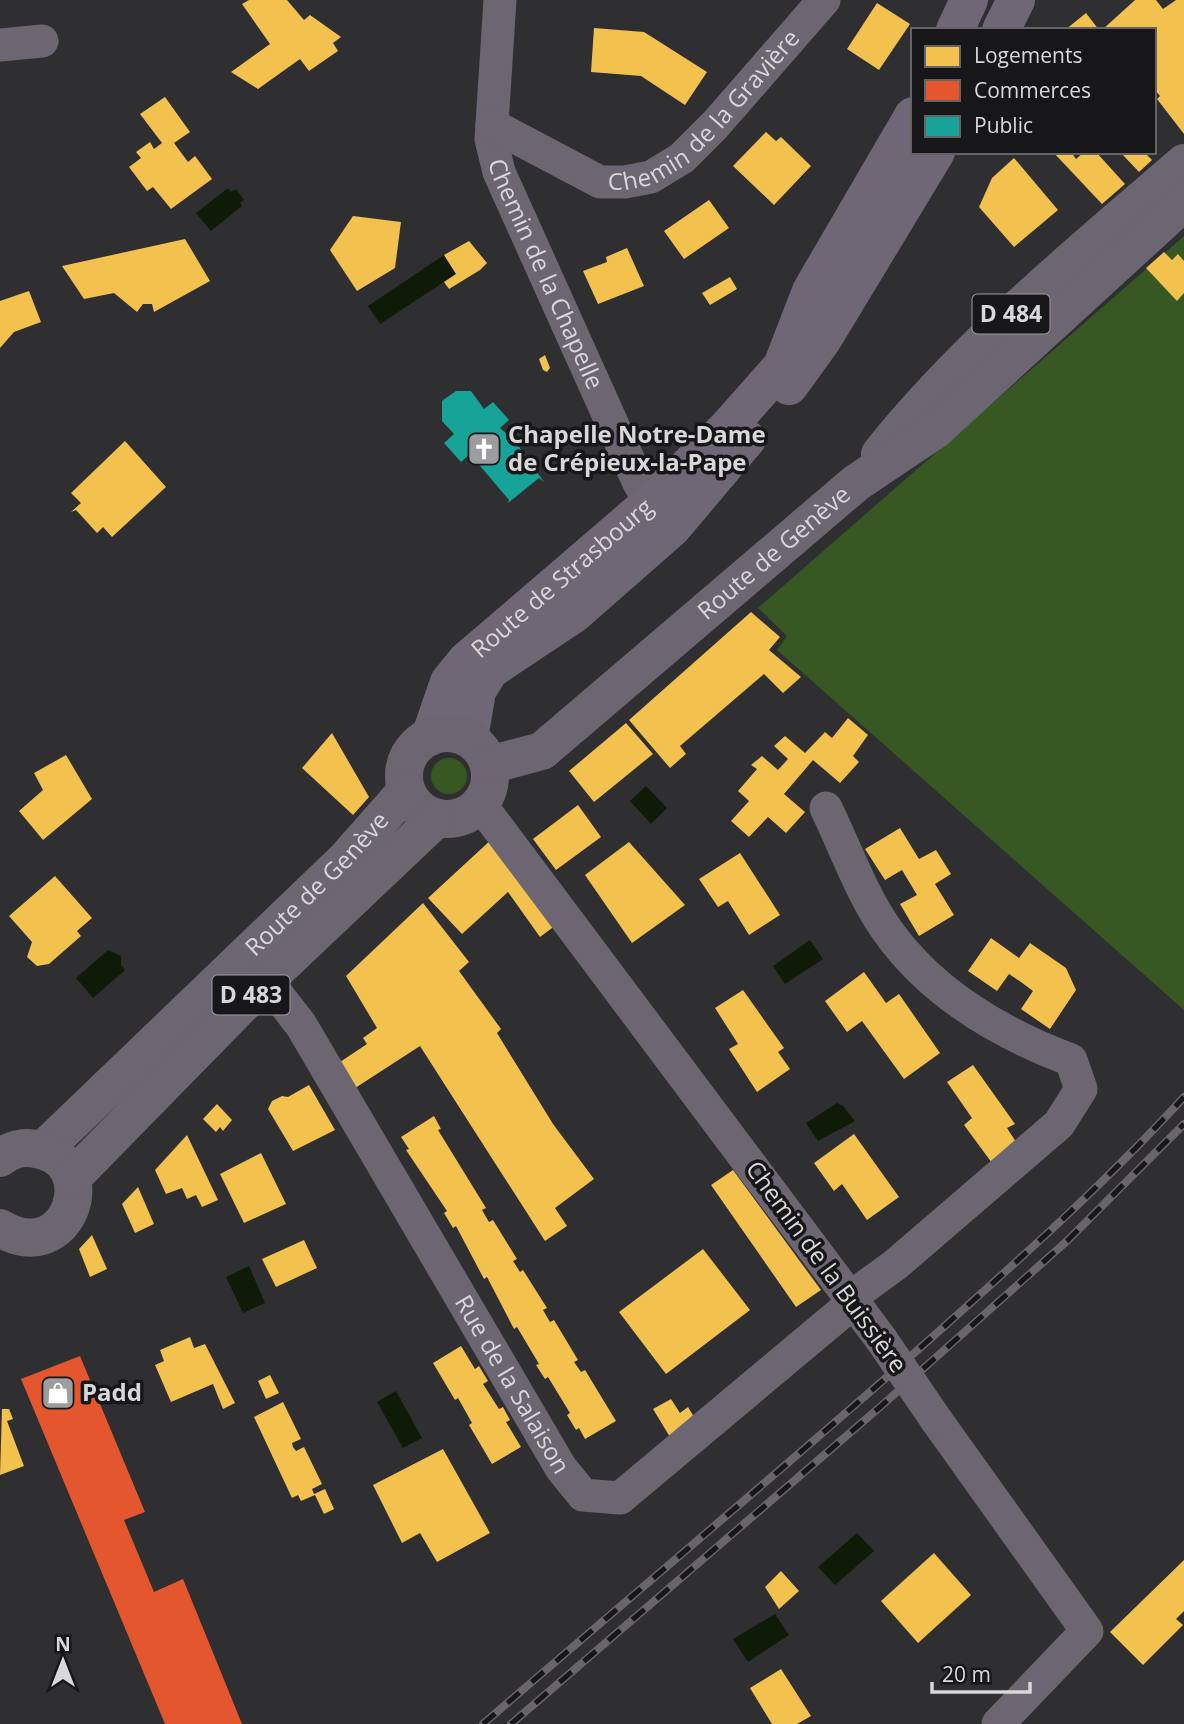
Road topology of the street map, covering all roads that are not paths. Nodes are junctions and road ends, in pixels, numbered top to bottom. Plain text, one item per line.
1 (500, 0) edge
2 (824, 0) edge
3 (970, 0) edge
4 (1016, 0) edge
5 (956, 28) edge
6 (1002, 28) edge
7 (42, 41) dead end
8 (0, 45) edge
9 (911, 119) edge
10 (492, 125) junction
11 (935, 154) edge
12 (1184, 163) edge
13 (1184, 202) edge
14 (856, 483) junction
15 (661, 515) junction
16 (430, 737) junction
17 (479, 752) junction
18 (406, 792) junction
19 (480, 804) junction
20 (826, 808) dead end
21 (437, 818) junction
22 (266, 980) junction
23 (43, 1150) junction
24 (1, 1154) edge
25 (72, 1178) junction
26 (7, 1243) edge
27 (852, 1300) junction
28 (998, 1724) edge

1 - 10 street, Chemin de la Chapelle
2 - 10 street, Chemin de la Gravière
3 - 5 main road
4 - 6 main road
7 - 8 street
9 - 15 main road, Route de Strasbourg
10 - 15 street, Chemin de la Chapelle
11 - 15 main road, Route de Strasbourg
12 - 14 main road, Route de Genève / D 484
13 - 14 main road, Route de Genève / D 484
14 - 17 main road, Route de Genève / D 484
15 - 16 main road, Route de Strasbourg
15 - 17 main road, Route de Strasbourg
16 - 17 main road, Route de Genève
16 - 18 main road, Route de Genève
17 - 19 main road
18 - 21 main road, Route de Genève
18 - 23 main road, Route de Genève / D 483
19 - 21 main road
19 - 27 street, Chemin de la Buissière
20 - 27 street
21 - 22 main road, Route de Genève / D 483
22 - 25 main road, Route de Genève / D 483
22 - 27 street, Rue de la Salaison
23 - 24 main road
23 - 25 main road
25 - 26 main road
27 - 28 street, Chemin de la Buissière, bridge

